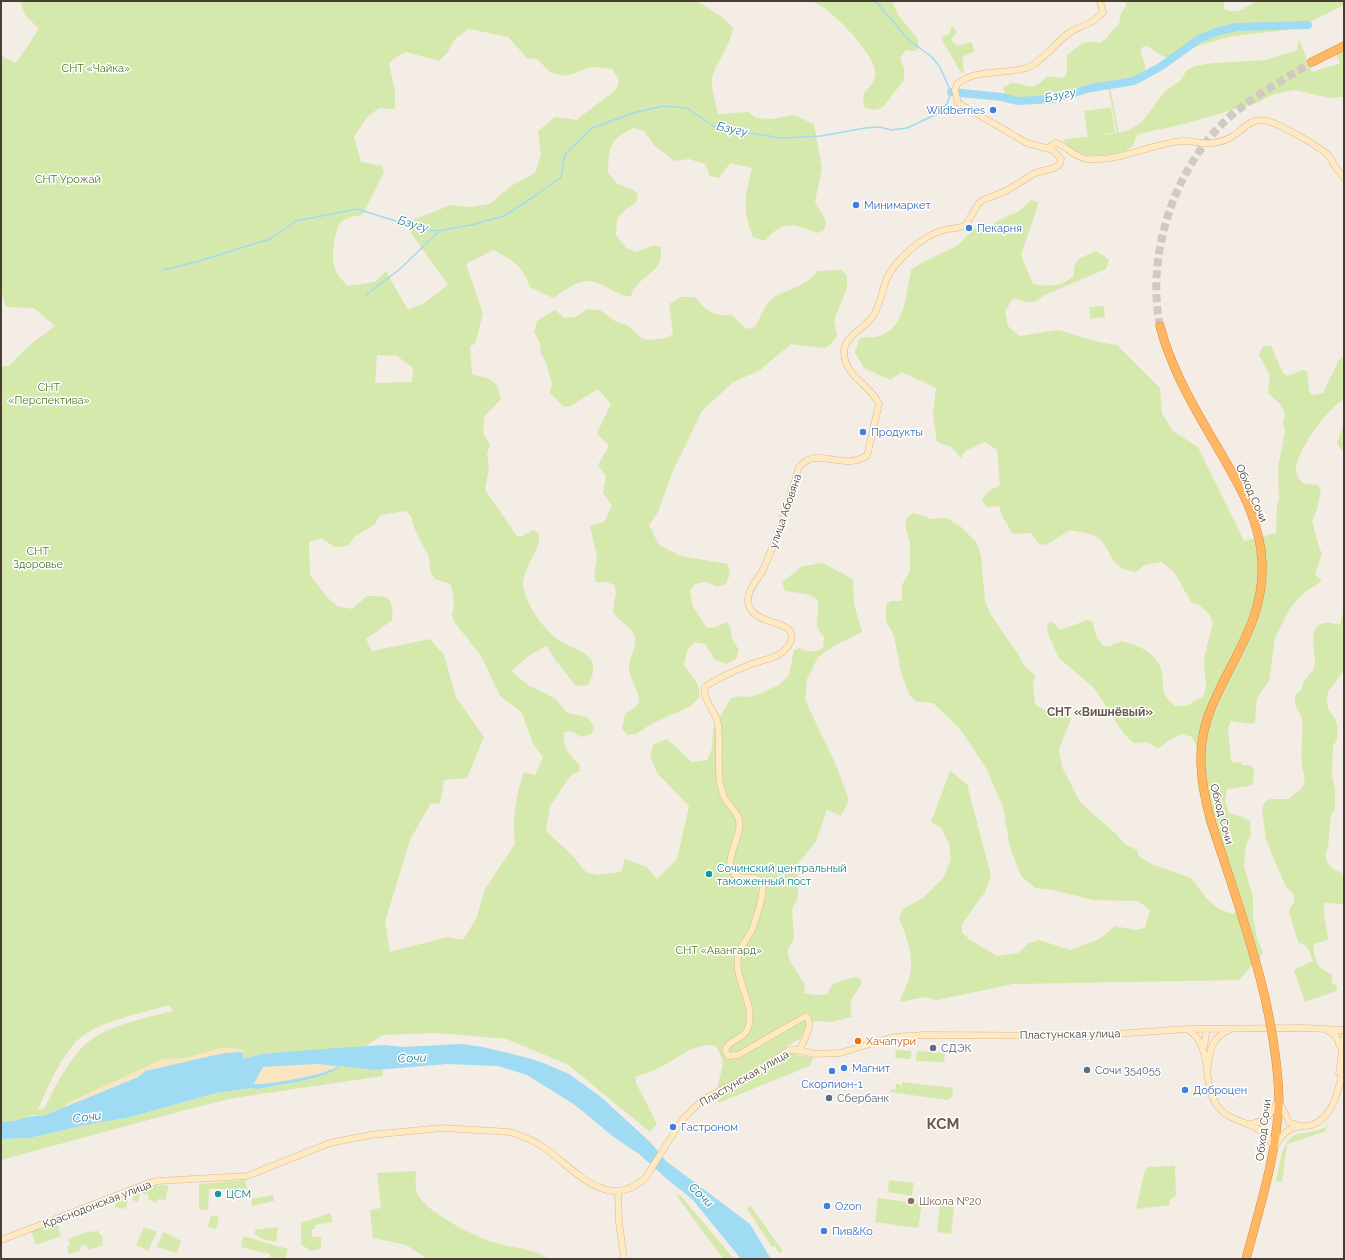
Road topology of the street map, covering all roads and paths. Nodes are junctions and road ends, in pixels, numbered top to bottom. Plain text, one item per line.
1 (1100, 1) edge
2 (1344, 46) edge
3 (1312, 62) tunnel mouth
4 (1048, 148) junction
5 (1344, 177) edge
6 (1160, 326) tunnel mouth
7 (762, 884) joint
8 (1188, 1029) junction
9 (1207, 1029) junction
10 (1230, 1029) junction
11 (1326, 1029) junction
12 (1344, 1030) edge
13 (1344, 1037) edge
14 (1207, 1049) junction
15 (799, 1050) junction
16 (1341, 1051) junction
17 (1344, 1064) edge
18 (1340, 1078) junction
19 (1279, 1099) junction
20 (1248, 1124) junction
21 (1300, 1126) junction
22 (1274, 1148) junction
23 (618, 1192) junction
24 (1, 1240) edge
25 (624, 1259) edge
26 (1246, 1259) edge

1 - 4 street
2 - 3 highway
4 - 5 street
4 - 7 street, улица Абовяна
6 - 19 highway, Обход Сочи, bridge
7 - 15 street, Пластунская улица
8 - 9 street, Пластунская улица
8 - 14 street
8 - 15 street, Пластунская улица
9 - 10 street, Пластунская улица
9 - 14 street
10 - 11 street, Пластунская улица
10 - 14 street
11 - 12 street, Пластунская улица
11 - 16 street
13 - 16 street
14 - 20 street
15 - 23 street, Пластунская улица
16 - 18 street
17 - 18 street
18 - 21 street
19 - 20 street
19 - 21 street
19 - 22 highway, Обход Сочи
20 - 22 street
21 - 22 street
22 - 26 highway, Обход Сочи
23 - 24 street, Краснодонская улица
23 - 25 street

